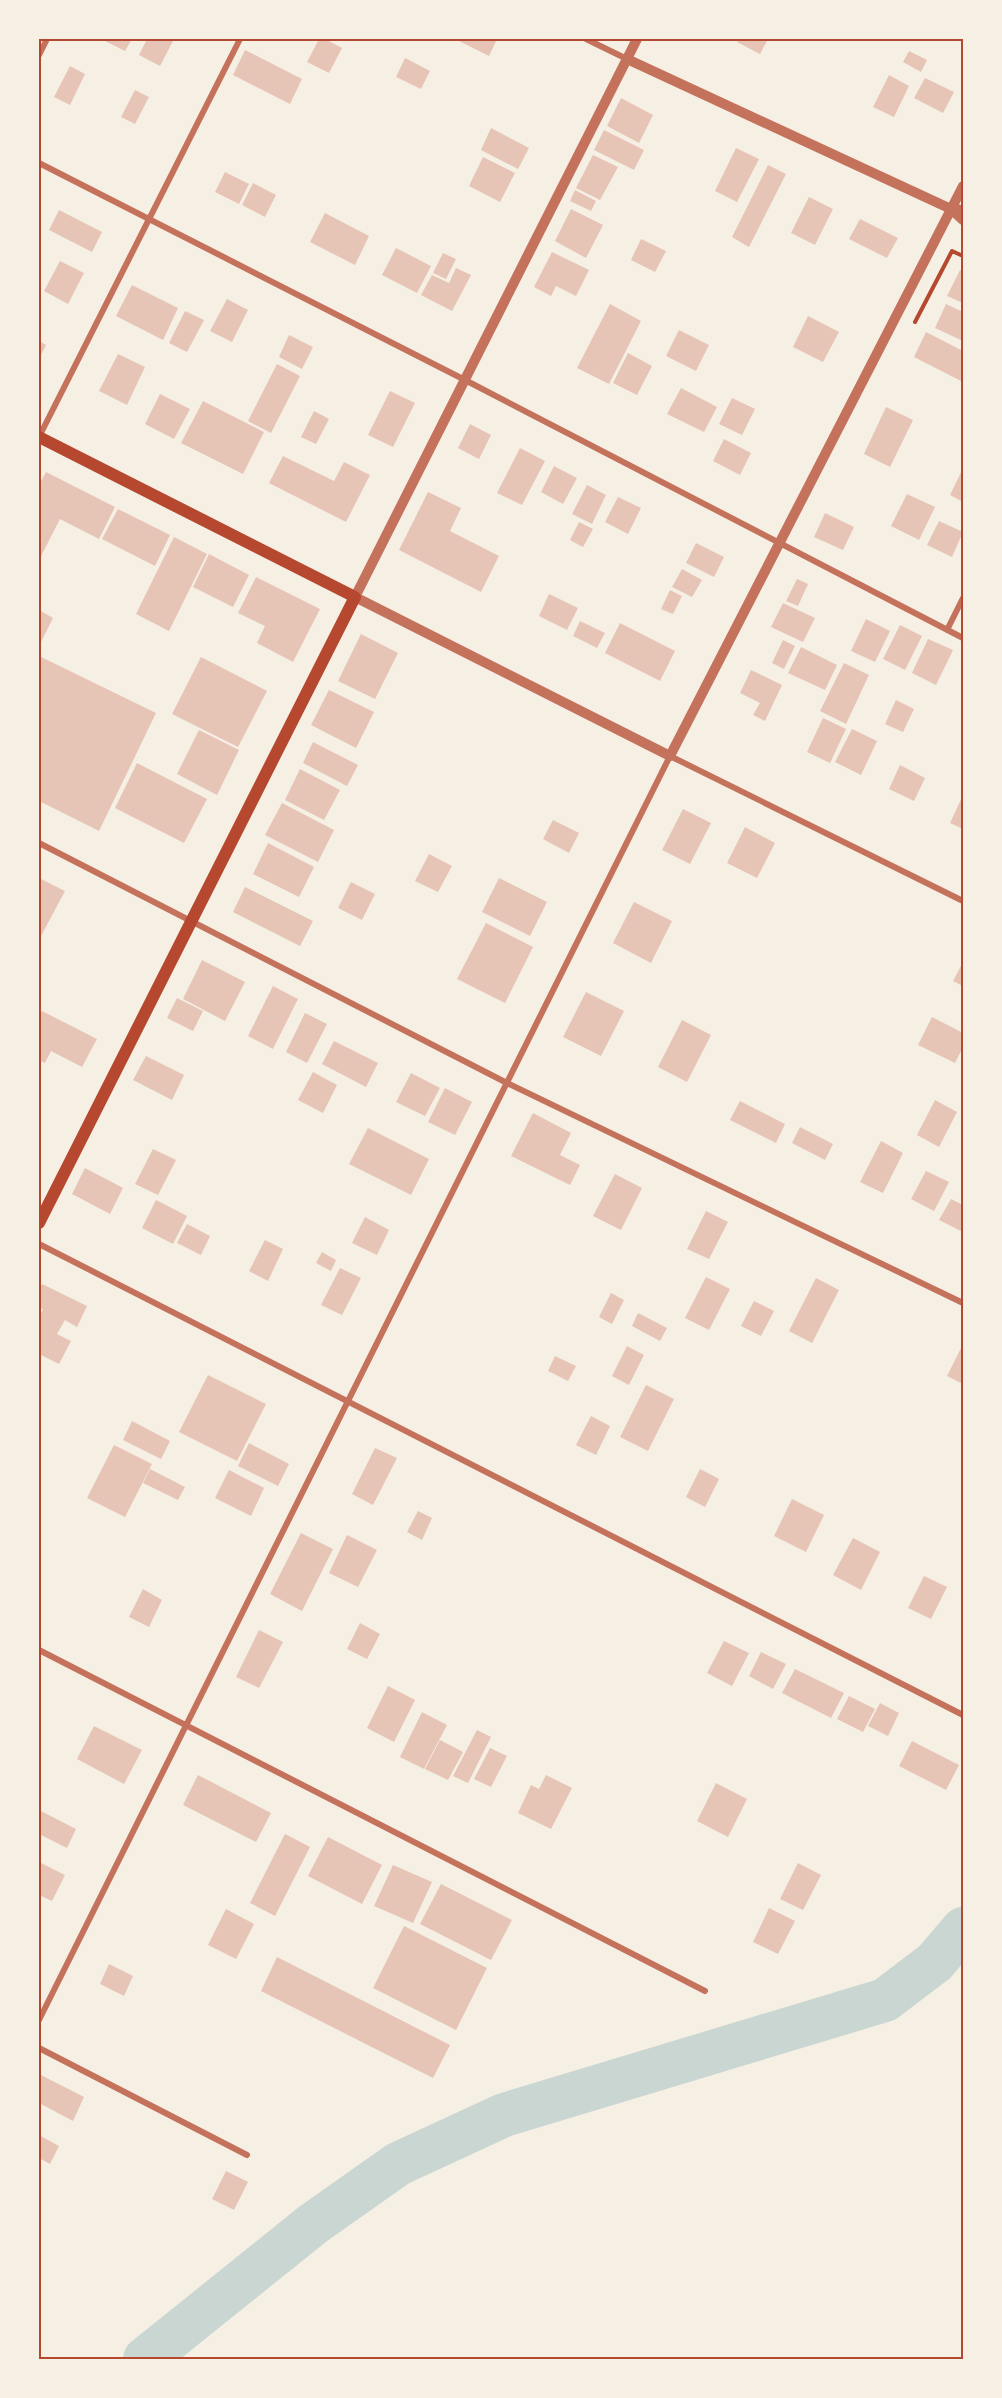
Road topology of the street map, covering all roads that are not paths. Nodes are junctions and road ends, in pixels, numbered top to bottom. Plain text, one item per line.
1 (47, 39) edge
2 (240, 39) edge
3 (586, 39) edge
4 (637, 39) edge
5 (39, 55) edge
6 (627, 59) junction
7 (39, 163) edge
8 (963, 186) edge
9 (951, 209) junction
10 (963, 210) edge
11 (150, 219) junction
12 (963, 220) edge
13 (465, 380) junction
14 (39, 437) edge
15 (779, 544) junction
16 (355, 597) junction
17 (963, 598) edge
18 (947, 630) junction
19 (963, 638) edge
20 (670, 756) junction
21 (39, 843) edge
22 (963, 901) edge
23 (192, 920) junction
24 (507, 1083) junction
25 (39, 1223) edge
26 (39, 1244) edge
27 (963, 1303) edge
28 (349, 1401) junction
29 (39, 1650) edge
30 (963, 1715) edge
31 (188, 1725) junction
32 (705, 1991) dead end
33 (39, 2020) edge
34 (39, 2048) edge
35 (247, 2155) dead end

1 - 5 street
2 - 11 street
3 - 6 street
4 - 6 street
6 - 9 street
6 - 13 street
7 - 11 street
8 - 9 street
9 - 10 street
9 - 12 street
9 - 15 street
11 - 13 street
11 - 14 street
13 - 15 street
13 - 16 street
14 - 16 main road
15 - 18 street
15 - 20 street
16 - 20 street
16 - 23 main road
17 - 18 street
18 - 19 street
20 - 22 street
20 - 24 street
21 - 23 street
23 - 24 street
23 - 25 main road
24 - 27 street
24 - 28 street
26 - 28 street
28 - 30 street
28 - 31 street
29 - 31 street
31 - 32 street
31 - 33 street
34 - 35 street

